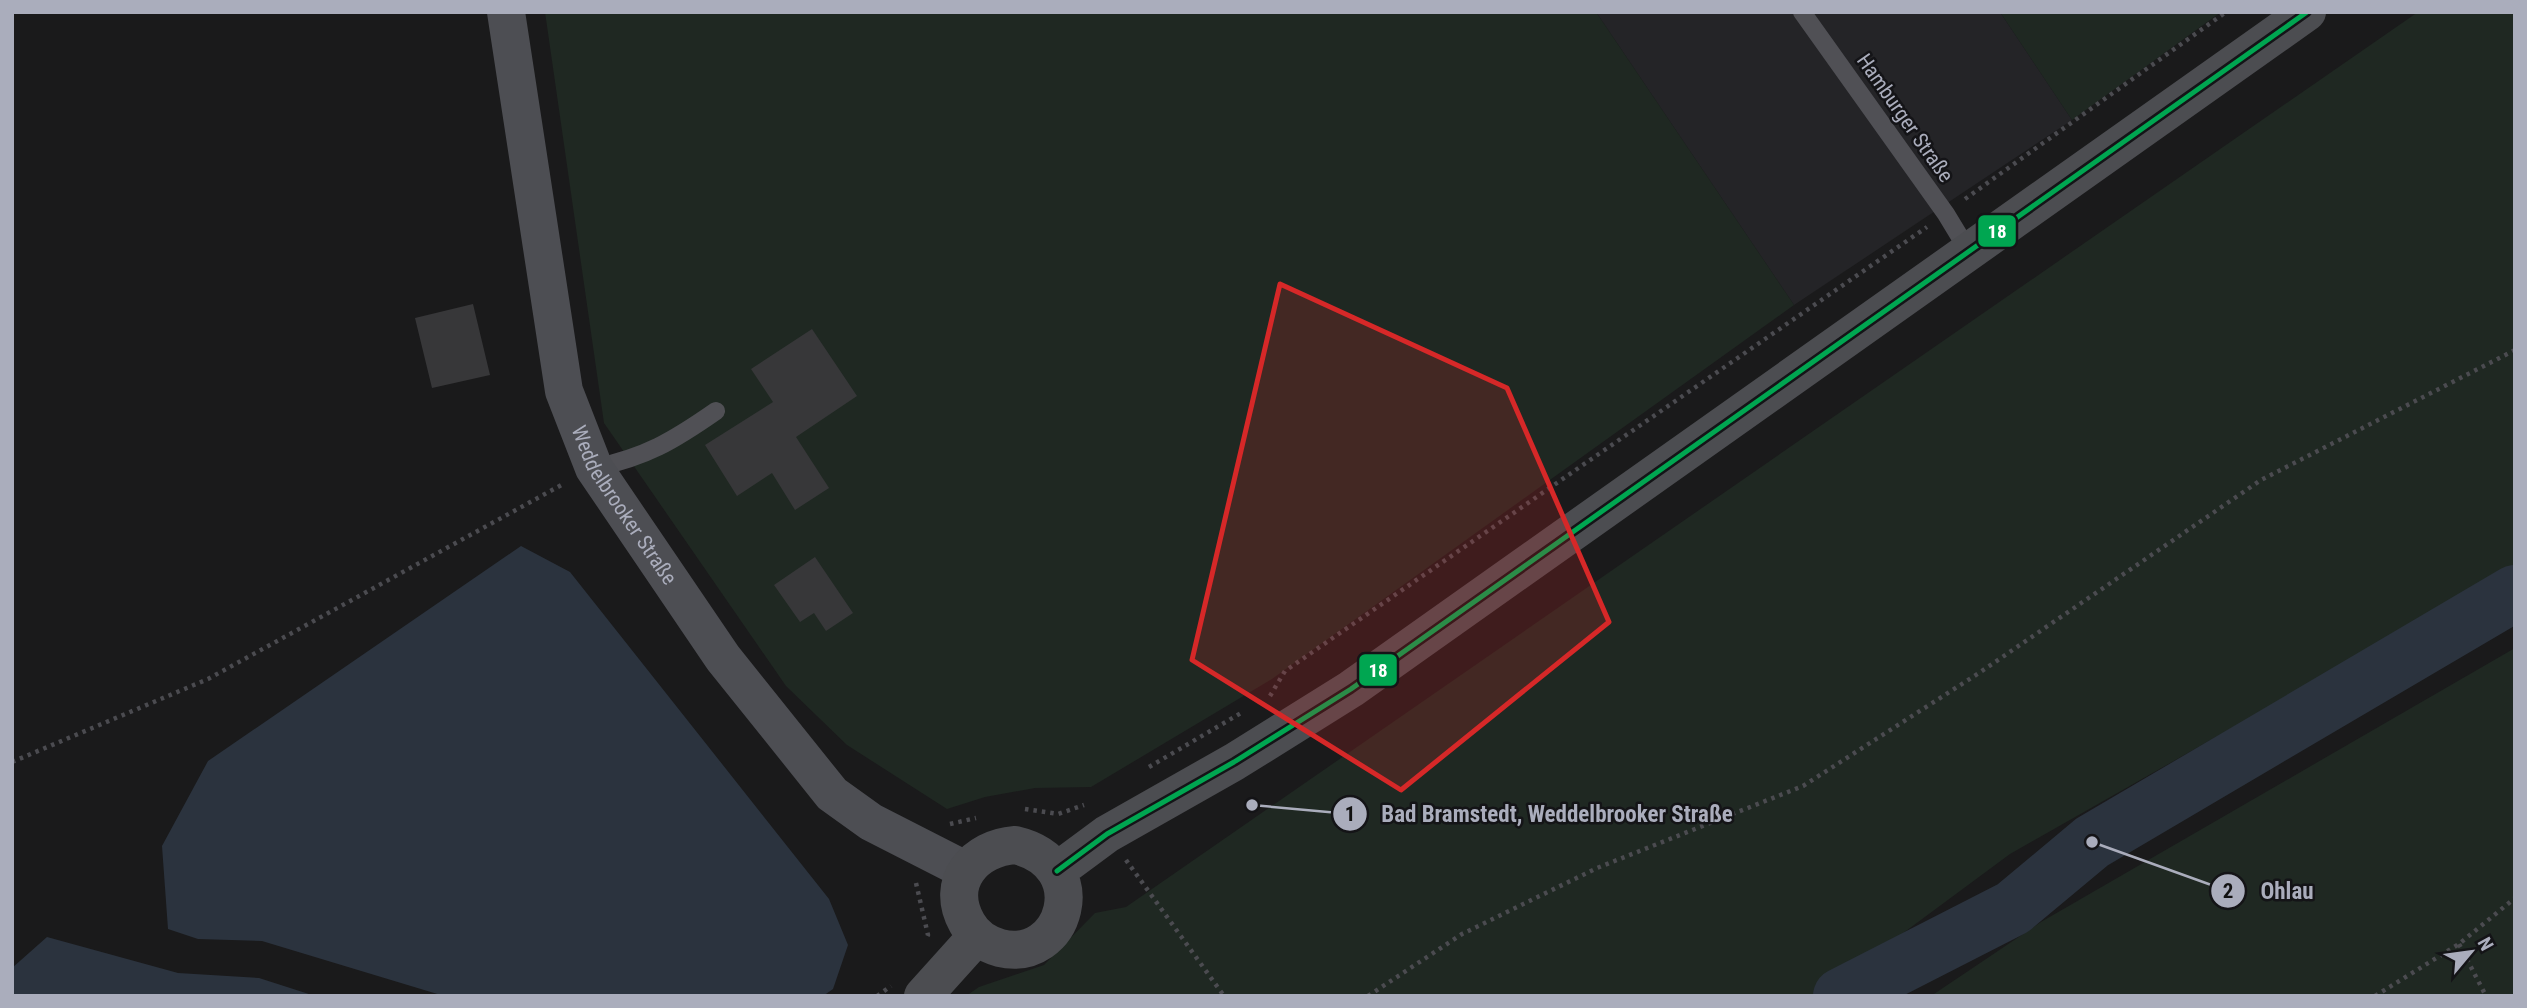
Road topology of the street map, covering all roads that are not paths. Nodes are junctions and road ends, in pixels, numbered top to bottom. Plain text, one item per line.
1 (506, 12) edge
2 (1802, 12) edge
3 (2307, 12) edge
4 (1969, 252) junction
5 (716, 411) dead end
6 (594, 468) junction
7 (965, 870) junction
8 (1057, 870) junction
9 (977, 936) junction
10 (909, 990) edge

1 - 6 street, Weddelbrooker Straße
2 - 4 lane, Hamburger Straße
3 - 4 main road
4 - 8 main road
5 - 6 lane
6 - 7 street, Weddelbrooker Straße
7 - 8 main road
7 - 9 main road
8 - 9 main road
9 - 10 main road

